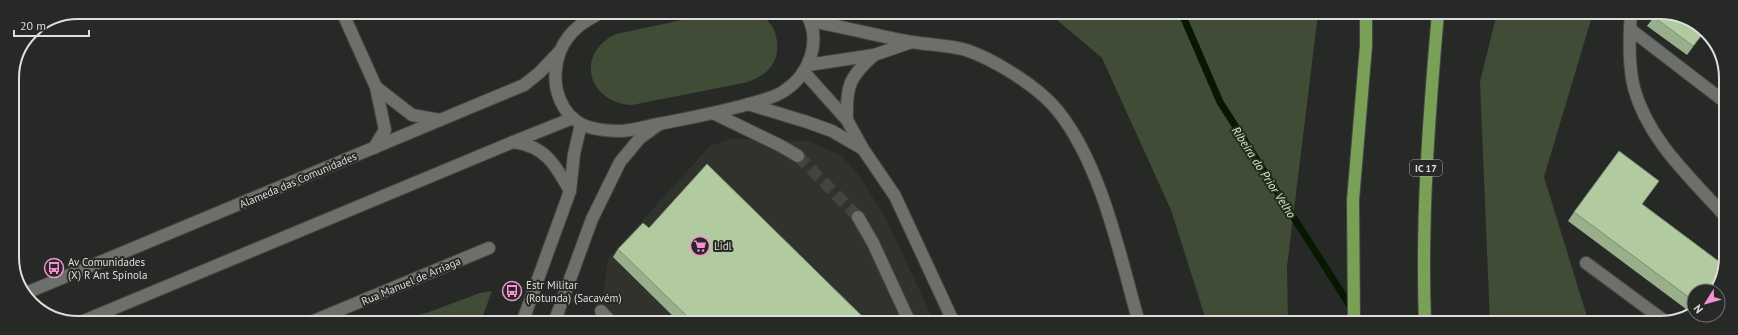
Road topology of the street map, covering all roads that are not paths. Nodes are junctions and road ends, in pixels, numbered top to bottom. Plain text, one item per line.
1 (345, 19) edge
2 (590, 19) edge
3 (809, 19) edge
4 (813, 19) edge
5 (1366, 19) edge
6 (1371, 19) edge
7 (1437, 19) edge
8 (1631, 19) edge
9 (1630, 29) junction
10 (913, 42) junction
11 (1366, 46) junction
12 (559, 52) junction
13 (874, 55) junction
14 (806, 68) junction
15 (376, 87) junction
16 (1719, 97) edge
17 (748, 104) junction
18 (713, 113) junction
19 (440, 120) junction
20 (847, 120) junction
21 (577, 121) junction
22 (661, 123) junction
23 (513, 142) junction
24 (374, 148) junction
25 (863, 149) junction
26 (798, 156) tunnel mouth
27 (570, 191) junction
28 (1719, 209) edge
29 (858, 217) tunnel mouth
30 (489, 248) dead end
31 (1586, 263) dead end
32 (30, 291) edge
33 (601, 311) dead end
34 (95, 316) edge
35 (325, 316) edge
36 (524, 316) edge
37 (556, 316) edge
38 (606, 316) edge
39 (907, 316) edge
40 (951, 316) edge
41 (1138, 316) edge
42 (1354, 316) edge
43 (1425, 316) edge
44 (1658, 316) edge

1 - 15 street
2 - 12 street
3 - 14 street
4 - 10 street
5 - 11 highway
6 - 11 highway
7 - 43 highway, IC 17
8 - 9 street
9 - 16 street
9 - 28 street
10 - 13 street
10 - 41 street
11 - 42 highway
12 - 19 street, Alameda das Comunidades
12 - 21 street
13 - 14 street
13 - 20 street
14 - 17 street
14 - 20 street
15 - 19 street
15 - 24 street
17 - 18 street
17 - 25 street
18 - 22 street
18 - 26 street
19 - 24 street, Alameda das Comunidades
20 - 25 street
21 - 22 street
21 - 23 street
21 - 27 street
22 - 37 street
23 - 27 street
23 - 34 street
24 - 32 street, Alameda das Comunidades
25 - 40 street
27 - 36 street
29 - 39 street
30 - 35 street, Rua Manuel de Arriaga
31 - 44 street
33 - 38 street

